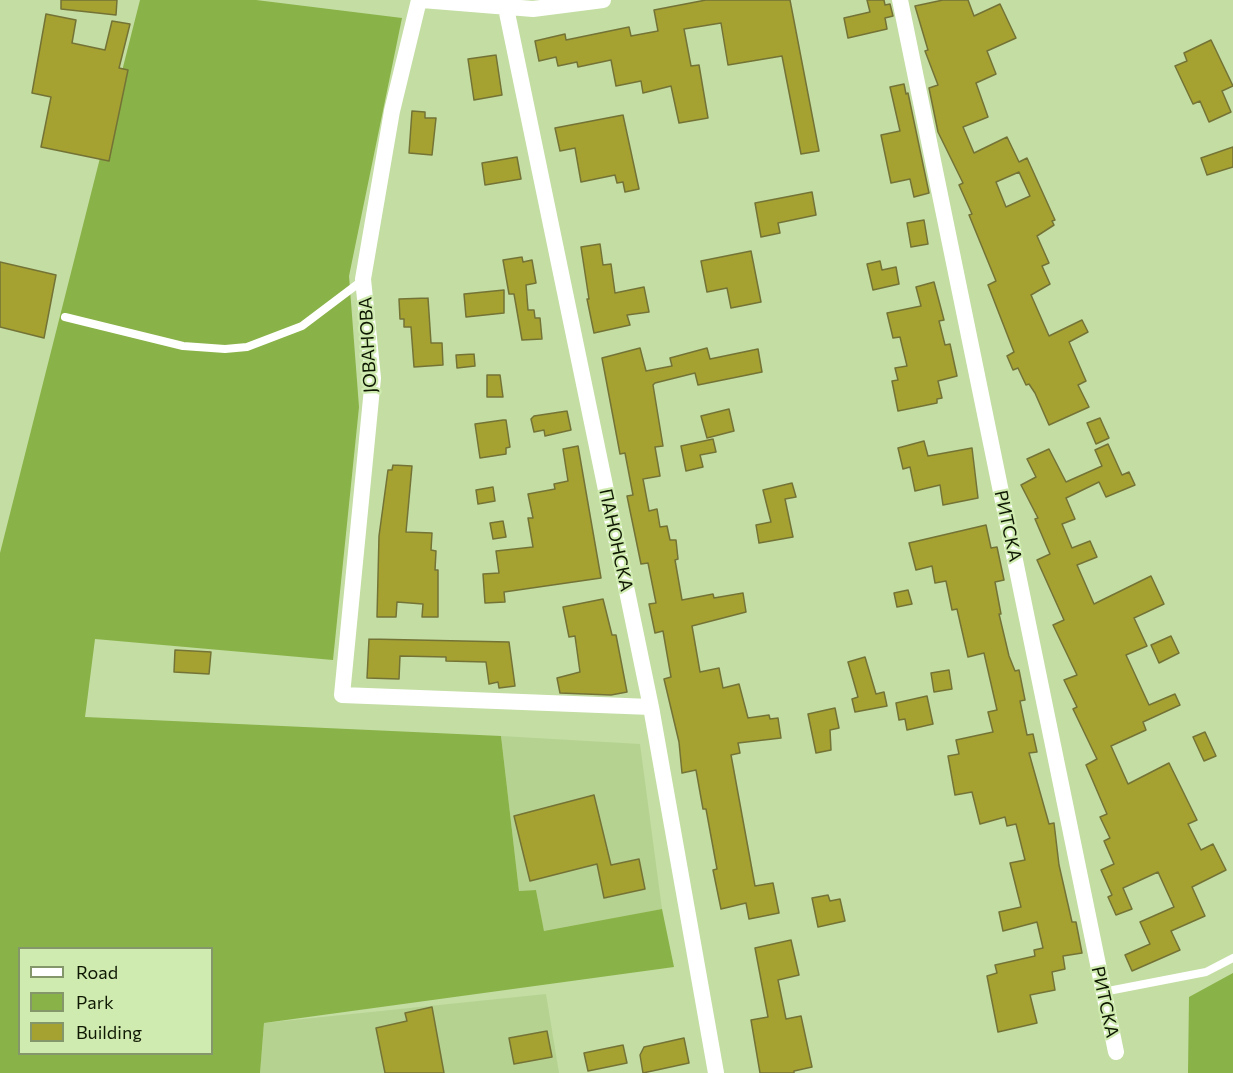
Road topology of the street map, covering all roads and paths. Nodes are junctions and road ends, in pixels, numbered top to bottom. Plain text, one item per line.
1 (421, 0) edge
2 (603, 0) edge
3 (900, 0) edge
4 (506, 8) junction
5 (363, 279) junction
6 (65, 317) dead end
7 (651, 707) junction
8 (1233, 958) edge
9 (1103, 992) junction
10 (1116, 1052) dead end
11 (716, 1073) edge

1 - 4 street
1 - 5 street, ЈОВАНОВА
2 - 4 street
3 - 9 street, РИТСКА
4 - 7 street, ПАНОНСКА
5 - 6 lane
5 - 7 street, ЈОВАНОВА
7 - 11 street, ПАНОНСКА
8 - 9 lane
9 - 10 street, РИТСКА

